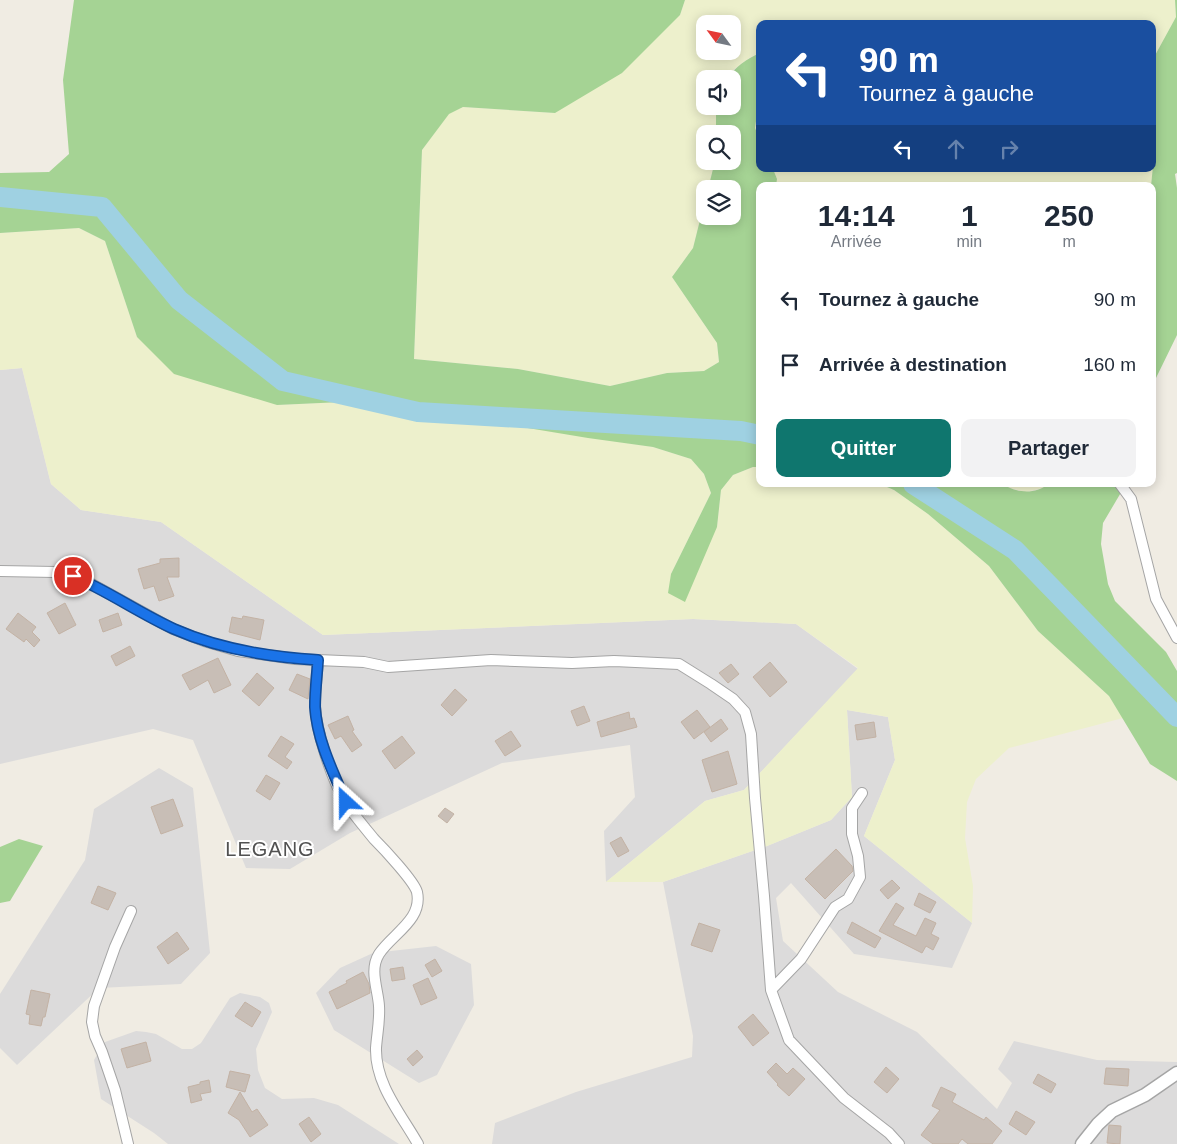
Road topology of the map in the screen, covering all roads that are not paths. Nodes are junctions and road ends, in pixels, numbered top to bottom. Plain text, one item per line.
1 (1122, 487) edge
2 (0, 571) edge
3 (1177, 638) edge
4 (318, 660) junction
5 (862, 793) dead end
6 (131, 911) dead end
7 (771, 990) junction
8 (1177, 1073) edge
9 (128, 1144) edge
10 (418, 1144) edge
11 (899, 1144) edge
12 (1082, 1144) edge

1 - 3 street
2 - 4 street
4 - 7 street
4 - 10 street
5 - 7 street
6 - 9 street
7 - 11 street
8 - 12 street

